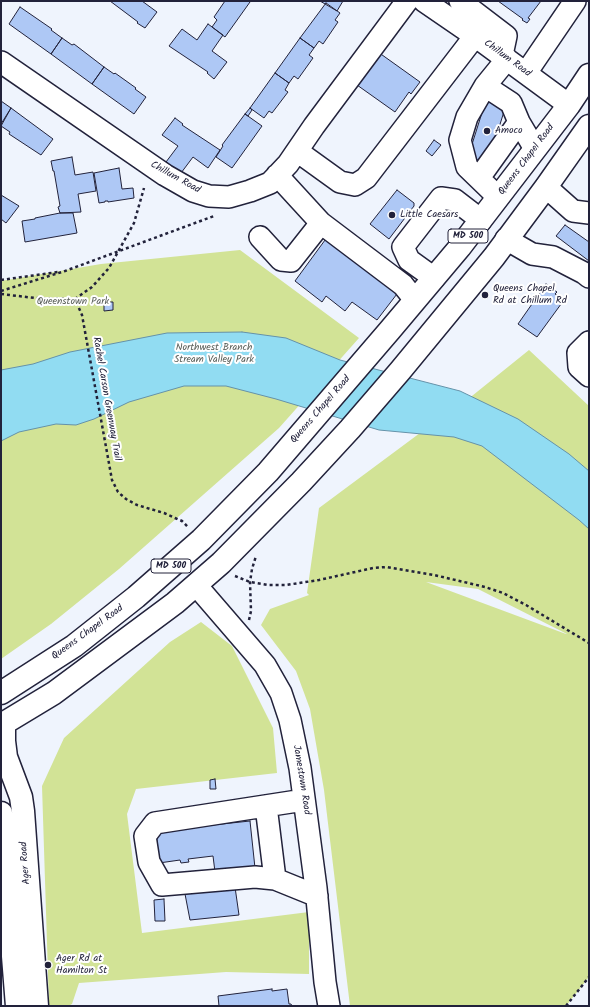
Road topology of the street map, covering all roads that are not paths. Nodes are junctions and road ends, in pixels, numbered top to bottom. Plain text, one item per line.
1 (407, 1) edge
2 (460, 1) edge
3 (575, 1) edge
4 (434, 4) edge
5 (475, 36) junction
6 (504, 57) junction
7 (1, 62) edge
8 (526, 73) junction
9 (589, 74) edge
10 (485, 86) junction
11 (569, 105) junction
12 (589, 119) edge
13 (519, 122) junction
14 (589, 126) edge
15 (535, 149) junction
16 (296, 151) junction
17 (277, 175) junction
18 (479, 178) junction
19 (546, 187) junction
20 (498, 197) junction
21 (589, 213) edge
22 (481, 220) junction
23 (321, 223) junction
24 (260, 237) dead end
25 (506, 239) junction
26 (589, 277) edge
27 (434, 278) junction
28 (415, 300) junction
29 (589, 342) edge
30 (589, 376) edge
31 (196, 585) junction
32 (1, 693) edge
33 (3, 724) edge
34 (304, 800) junction
35 (266, 806) junction
36 (2, 816) edge
37 (3, 849) edge
38 (275, 879) junction
39 (317, 896) junction
40 (5, 904) edge
41 (7, 947) edge
42 (17, 1006) edge
43 (37, 1006) edge
44 (329, 1006) edge

1 - 16 street, Chillum Road
2 - 6 street
3 - 8 street
4 - 5 street, Chillum Road
5 - 6 street, Chillum Road
5 - 16 street
6 - 8 street, Chillum Road
6 - 10 street
7 - 17 street, Chillum Road
8 - 11 street, Chillum Road
9 - 11 main road, Queens Chapel Road / MD 500
10 - 13 street
10 - 18 street
11 - 12 main road, Chillum Road
11 - 15 main road, Queens Chapel Road / MD 500
13 - 15 street
13 - 18 street
14 - 19 main road, MD 500
15 - 20 main road, Queens Chapel Road / MD 500
16 - 17 street, Chillum Road
17 - 23 street
18 - 20 street
19 - 21 street
19 - 25 main road, MD 500
20 - 22 main road, Queens Chapel Road / MD 500
22 - 27 main road, Queens Chapel Road / MD 500
22 - 27 street
23 - 24 street
23 - 28 street
25 - 26 street
25 - 31 main road, MD 500
27 - 28 main road, Queens Chapel Road / MD 500
28 - 32 main road, Queens Chapel Road / MD 500
29 - 30 street
31 - 33 main road, MD 500
31 - 34 street, Jamestown Road
33 - 43 main road, Ager Road
34 - 35 street
34 - 39 street, Jamestown Road
35 - 38 street
35 - 38 street
36 - 37 main road, Ager Road
37 - 40 main road, Ager Road
38 - 39 street
39 - 44 street, Jamestown Road
40 - 41 main road, Ager Road
41 - 42 main road, Ager Road

